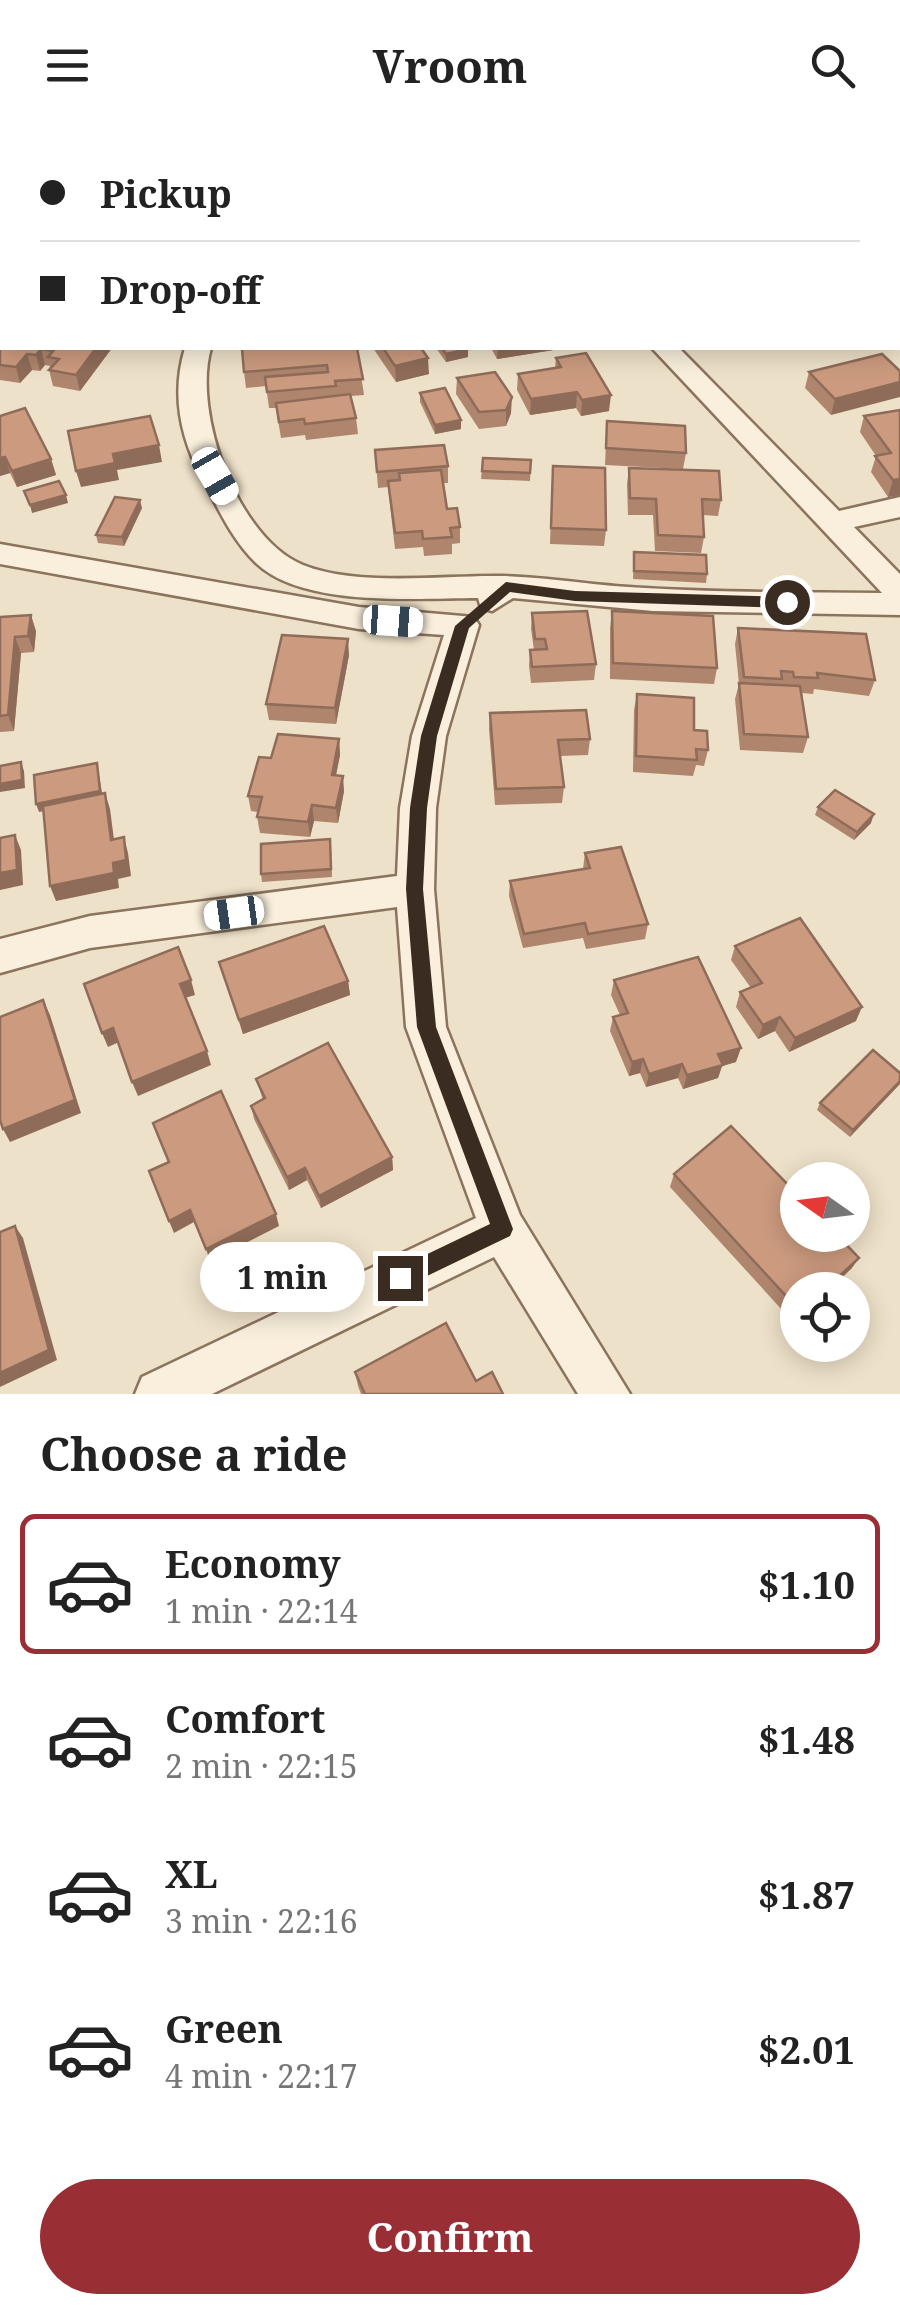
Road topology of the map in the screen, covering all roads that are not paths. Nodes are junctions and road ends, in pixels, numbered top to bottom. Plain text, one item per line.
1 (197, 350) edge
2 (667, 350) edge
3 (900, 507) edge
4 (830, 523) junction
5 (0, 554) edge
6 (506, 587) junction
7 (900, 593) edge
8 (900, 604) edge
9 (462, 626) junction
10 (414, 889) junction
11 (0, 956) edge
12 (502, 1229) junction
13 (159, 1394) edge
14 (606, 1394) edge

1 - 6 street
2 - 4 street
3 - 4 street
4 - 7 street
5 - 9 street
6 - 8 street
6 - 9 street
9 - 10 street
10 - 11 street
10 - 12 street
12 - 13 street
12 - 14 street

